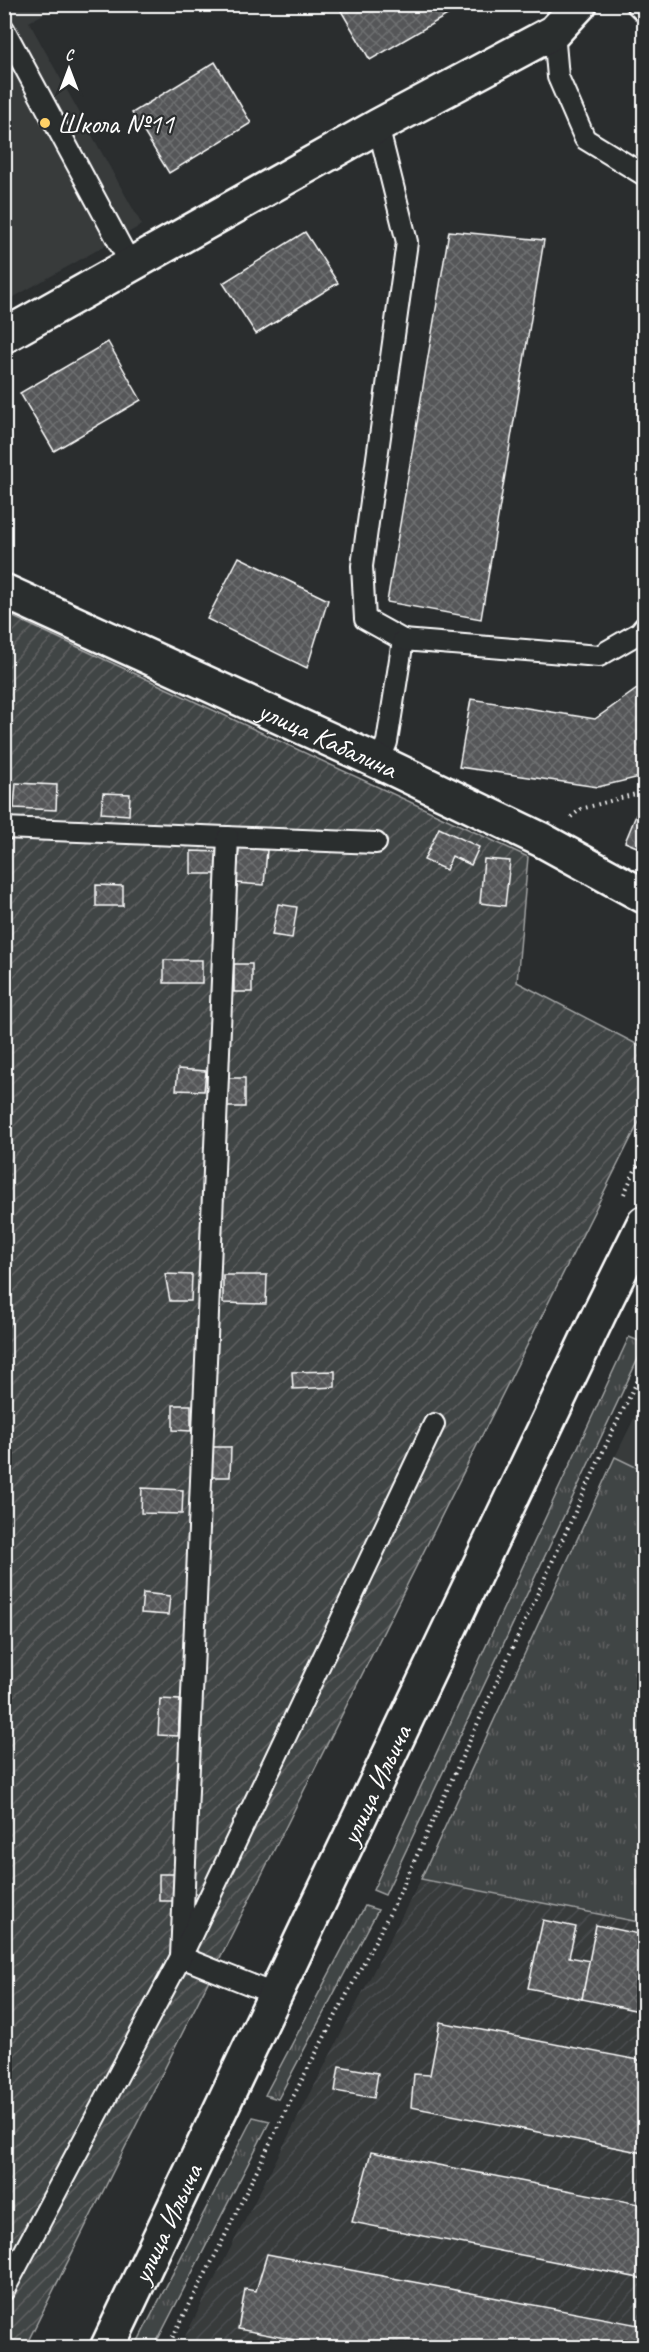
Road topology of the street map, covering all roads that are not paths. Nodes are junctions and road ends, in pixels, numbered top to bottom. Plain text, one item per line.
1 (580, 4) edge
2 (636, 4) edge
3 (645, 12) edge
4 (4, 29) edge
5 (554, 32) junction
6 (378, 126) junction
7 (645, 175) edge
8 (131, 265) junction
9 (4, 336) edge
10 (4, 591) edge
11 (645, 627) edge
12 (404, 640) junction
13 (379, 762) junction
14 (4, 828) edge
15 (228, 837) junction
16 (376, 843) dead end
17 (645, 896) edge
18 (645, 1223) edge
19 (434, 1424) dead end
20 (181, 1957) junction
21 (274, 1994) junction
22 (4, 2290) edge
23 (106, 2348) edge

1 - 5 street
2 - 3 lane
4 - 8 lane
5 - 6 street
5 - 7 lane
6 - 8 street
6 - 12 lane
8 - 9 street
10 - 13 street, улица Кабалина
11 - 12 lane
12 - 13 lane
13 - 17 street, улица Кабалина
14 - 15 lane
15 - 16 lane
15 - 20 lane
18 - 21 street, улица Ильича
19 - 20 lane
20 - 21 lane
20 - 22 lane
21 - 23 street, улица Ильича

